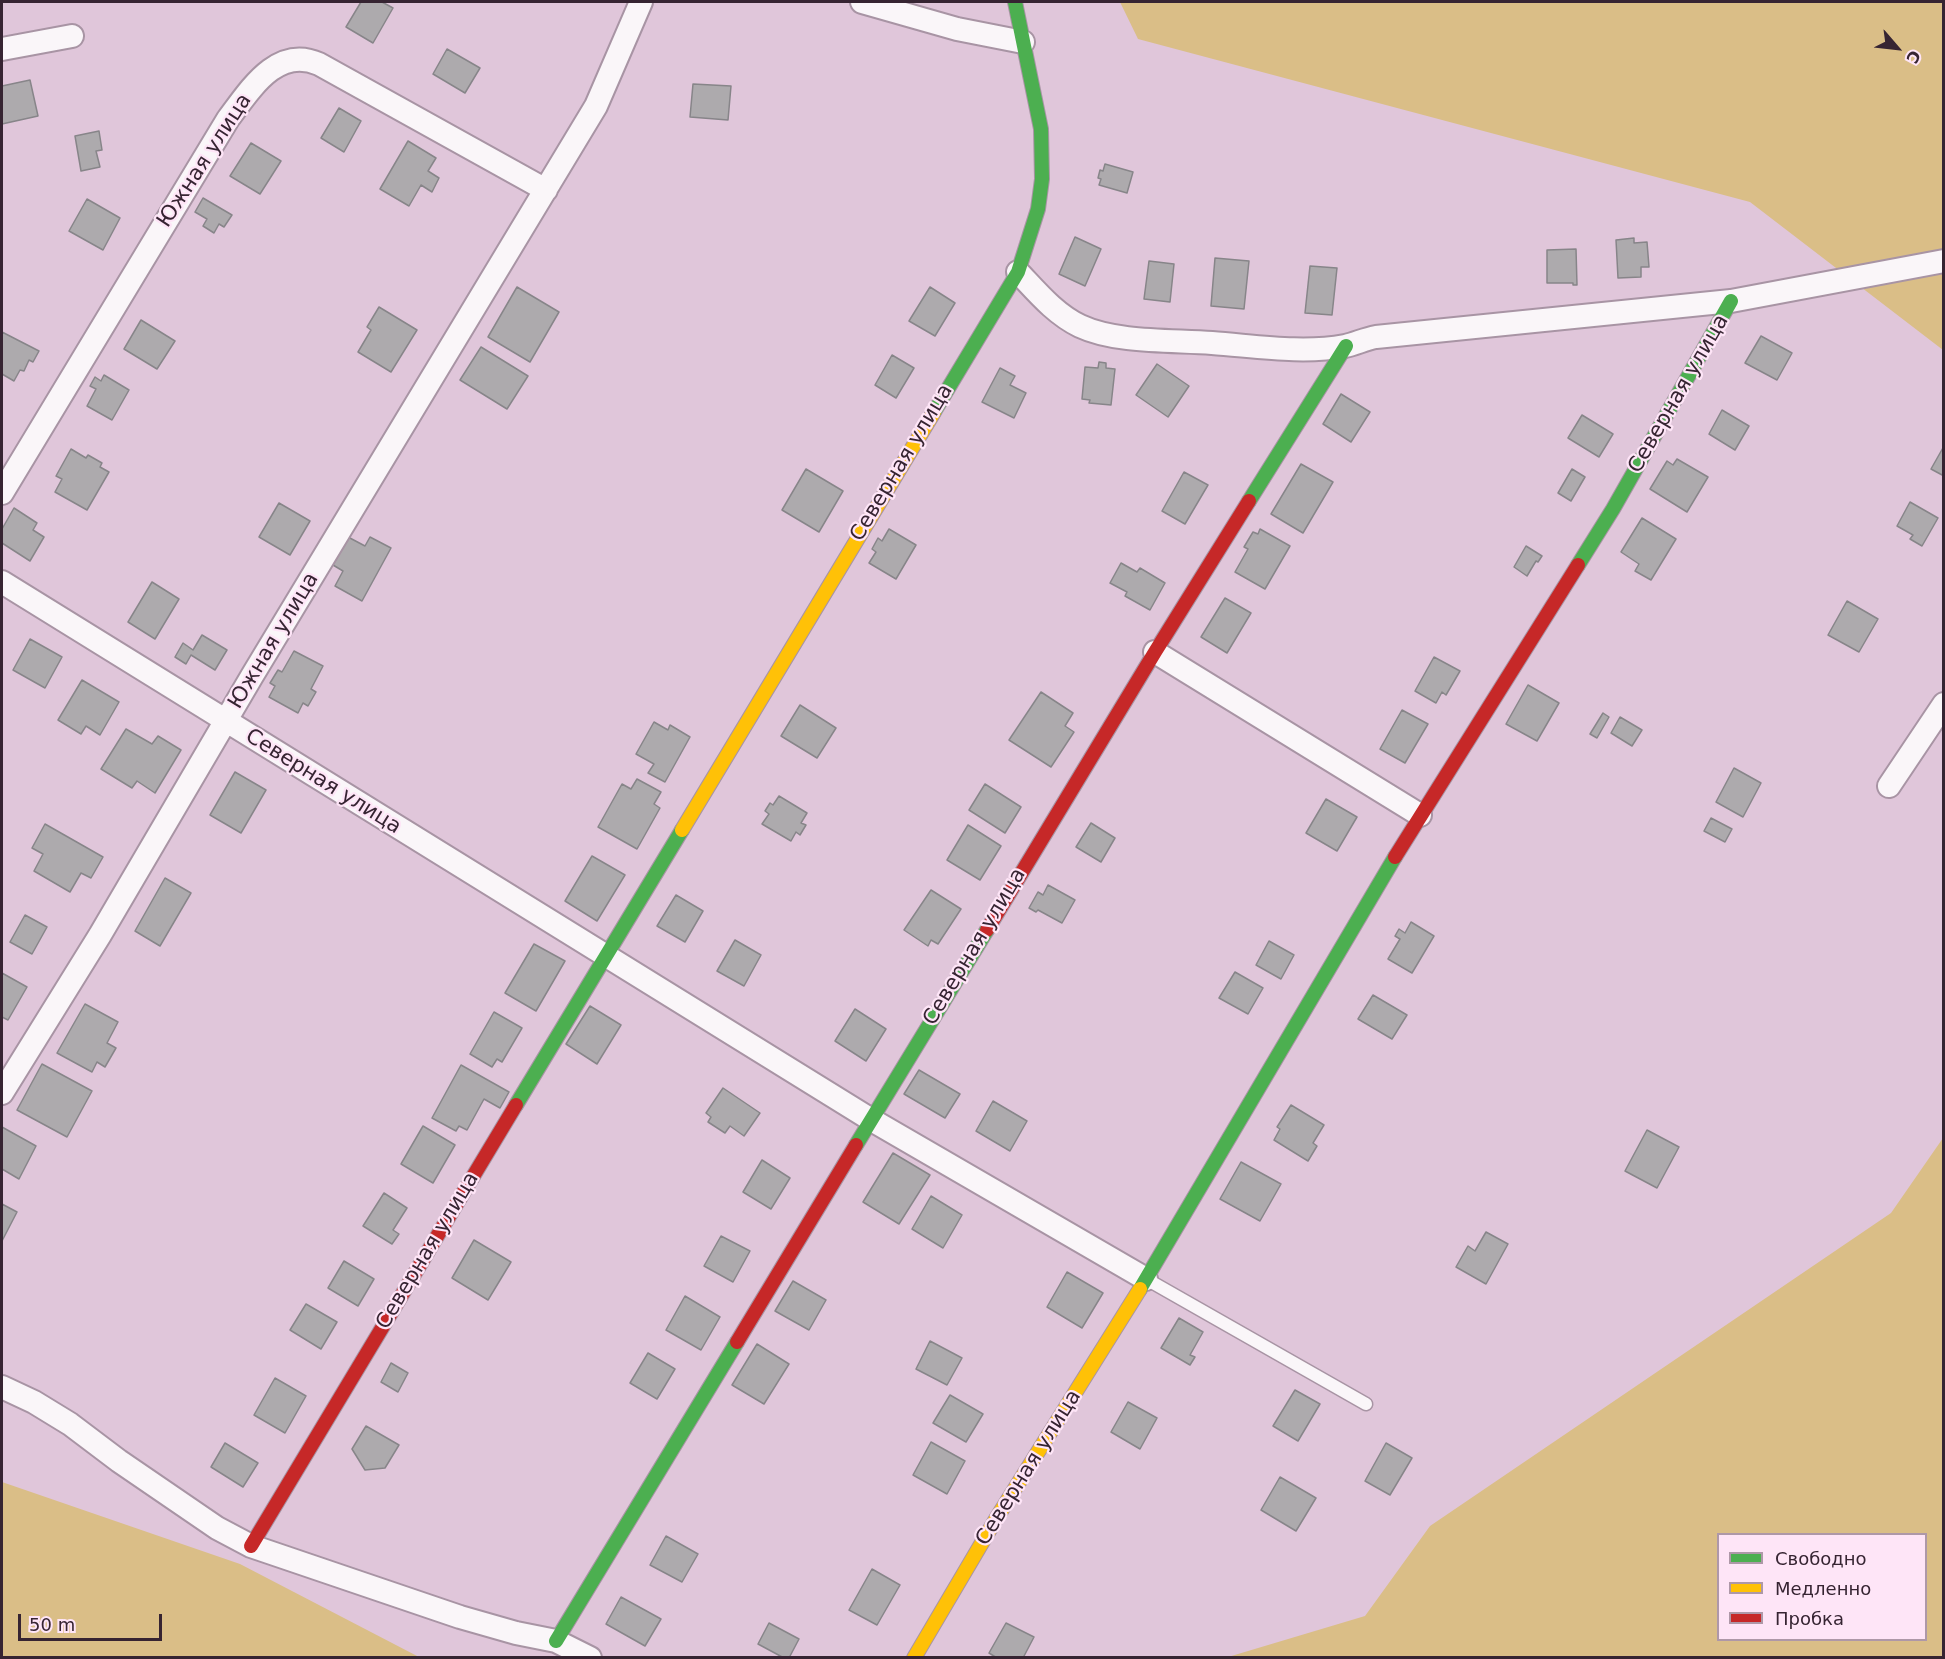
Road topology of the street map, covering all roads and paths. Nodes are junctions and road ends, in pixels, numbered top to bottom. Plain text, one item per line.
1 (641, 2) edge
2 (862, 2) edge
3 (1015, 2) edge
4 (72, 36) dead end
5 (1023, 42) junction
6 (2, 49) edge
7 (546, 190) junction
8 (1944, 261) edge
9 (1018, 272) junction
10 (1731, 301) junction
11 (1346, 346) junction
12 (2, 494) edge
13 (2, 582) edge
14 (1155, 652) junction
15 (1944, 704) edge
16 (225, 722) junction
17 (1889, 786) dead end
18 (1420, 815) junction
19 (605, 956) junction
20 (2, 1093) edge
21 (870, 1119) junction
22 (1146, 1279) junction
23 (2, 1387) edge
24 (1366, 1404) dead end
25 (251, 1546) junction
26 (556, 1641) junction
27 (590, 1658) edge
28 (914, 1658) edge

1 - 7 street, Южная улица
2 - 5 street
3 - 5 street
4 - 6 street
5 - 9 street
7 - 12 street, Южная улица
7 - 16 street, Южная улица
8 - 10 street
9 - 11 street, Северная улица
9 - 19 street, Северная улица
10 - 11 street, Северная улица
10 - 18 street, Северная улица
11 - 14 street, Северная улица
13 - 16 street, Южная улица
14 - 18 street
14 - 21 street, Северная улица
15 - 17 street
16 - 19 street, Северная улица
16 - 20 street, Южная улица
18 - 22 street, Северная улица
19 - 21 street, Северная улица
19 - 25 street, Северная улица
21 - 22 street, Северная улица
21 - 26 street, Северная улица
22 - 24 lane
22 - 28 street, Северная улица
23 - 25 street
25 - 26 street
26 - 27 street

